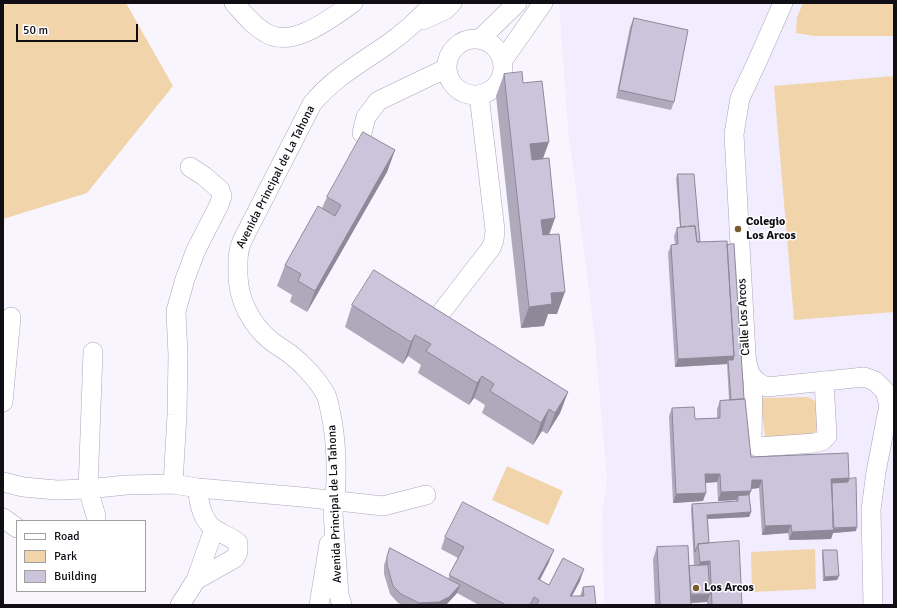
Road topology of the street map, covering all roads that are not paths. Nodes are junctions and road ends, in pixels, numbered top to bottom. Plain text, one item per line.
1 (234, 3) edge
2 (353, 3) edge
3 (434, 3) edge
4 (452, 3) edge
5 (517, 3) edge
6 (544, 3) edge
7 (783, 3) edge
8 (412, 25) junction
9 (480, 39) junction
10 (503, 60) junction
11 (447, 68) junction
12 (479, 95) junction
13 (362, 132) edge
14 (190, 167) dead end
15 (443, 310) dead end
16 (11, 317) dead end
17 (93, 352) dead end
18 (753, 377) junction
19 (824, 381) junction
20 (3, 402) edge
21 (3, 482) edge
22 (173, 484) junction
23 (198, 488) junction
24 (88, 490) junction
25 (426, 495) dead end
26 (334, 507) junction
27 (96, 516) dead end
28 (3, 518) edge
29 (16, 527) edge
30 (214, 529) junction
31 (196, 580) junction
32 (180, 605) edge
33 (319, 605) edge
34 (342, 605) edge
35 (873, 605) edge

1 - 2 street
3 - 8 street, Avenida Principal de La Tahona
4 - 8 street, Avenida Principal de La Tahona
5 - 9 street
6 - 10 street
7 - 18 street, Calle Los Arcos
8 - 26 street, Avenida Principal de La Tahona
9 - 10 street
9 - 11 street
10 - 12 street
11 - 12 street
11 - 13 street
12 - 15 street
14 - 22 street
16 - 20 street
17 - 24 street
18 - 19 street
18 - 19 street
19 - 35 street
21 - 24 street
22 - 23 street
22 - 24 street
23 - 26 street
23 - 30 street
24 - 27 street
25 - 26 street
26 - 33 street
26 - 34 street, Avenida Principal de La Tahona
28 - 29 street
30 - 31 street
30 - 31 street
31 - 32 street

